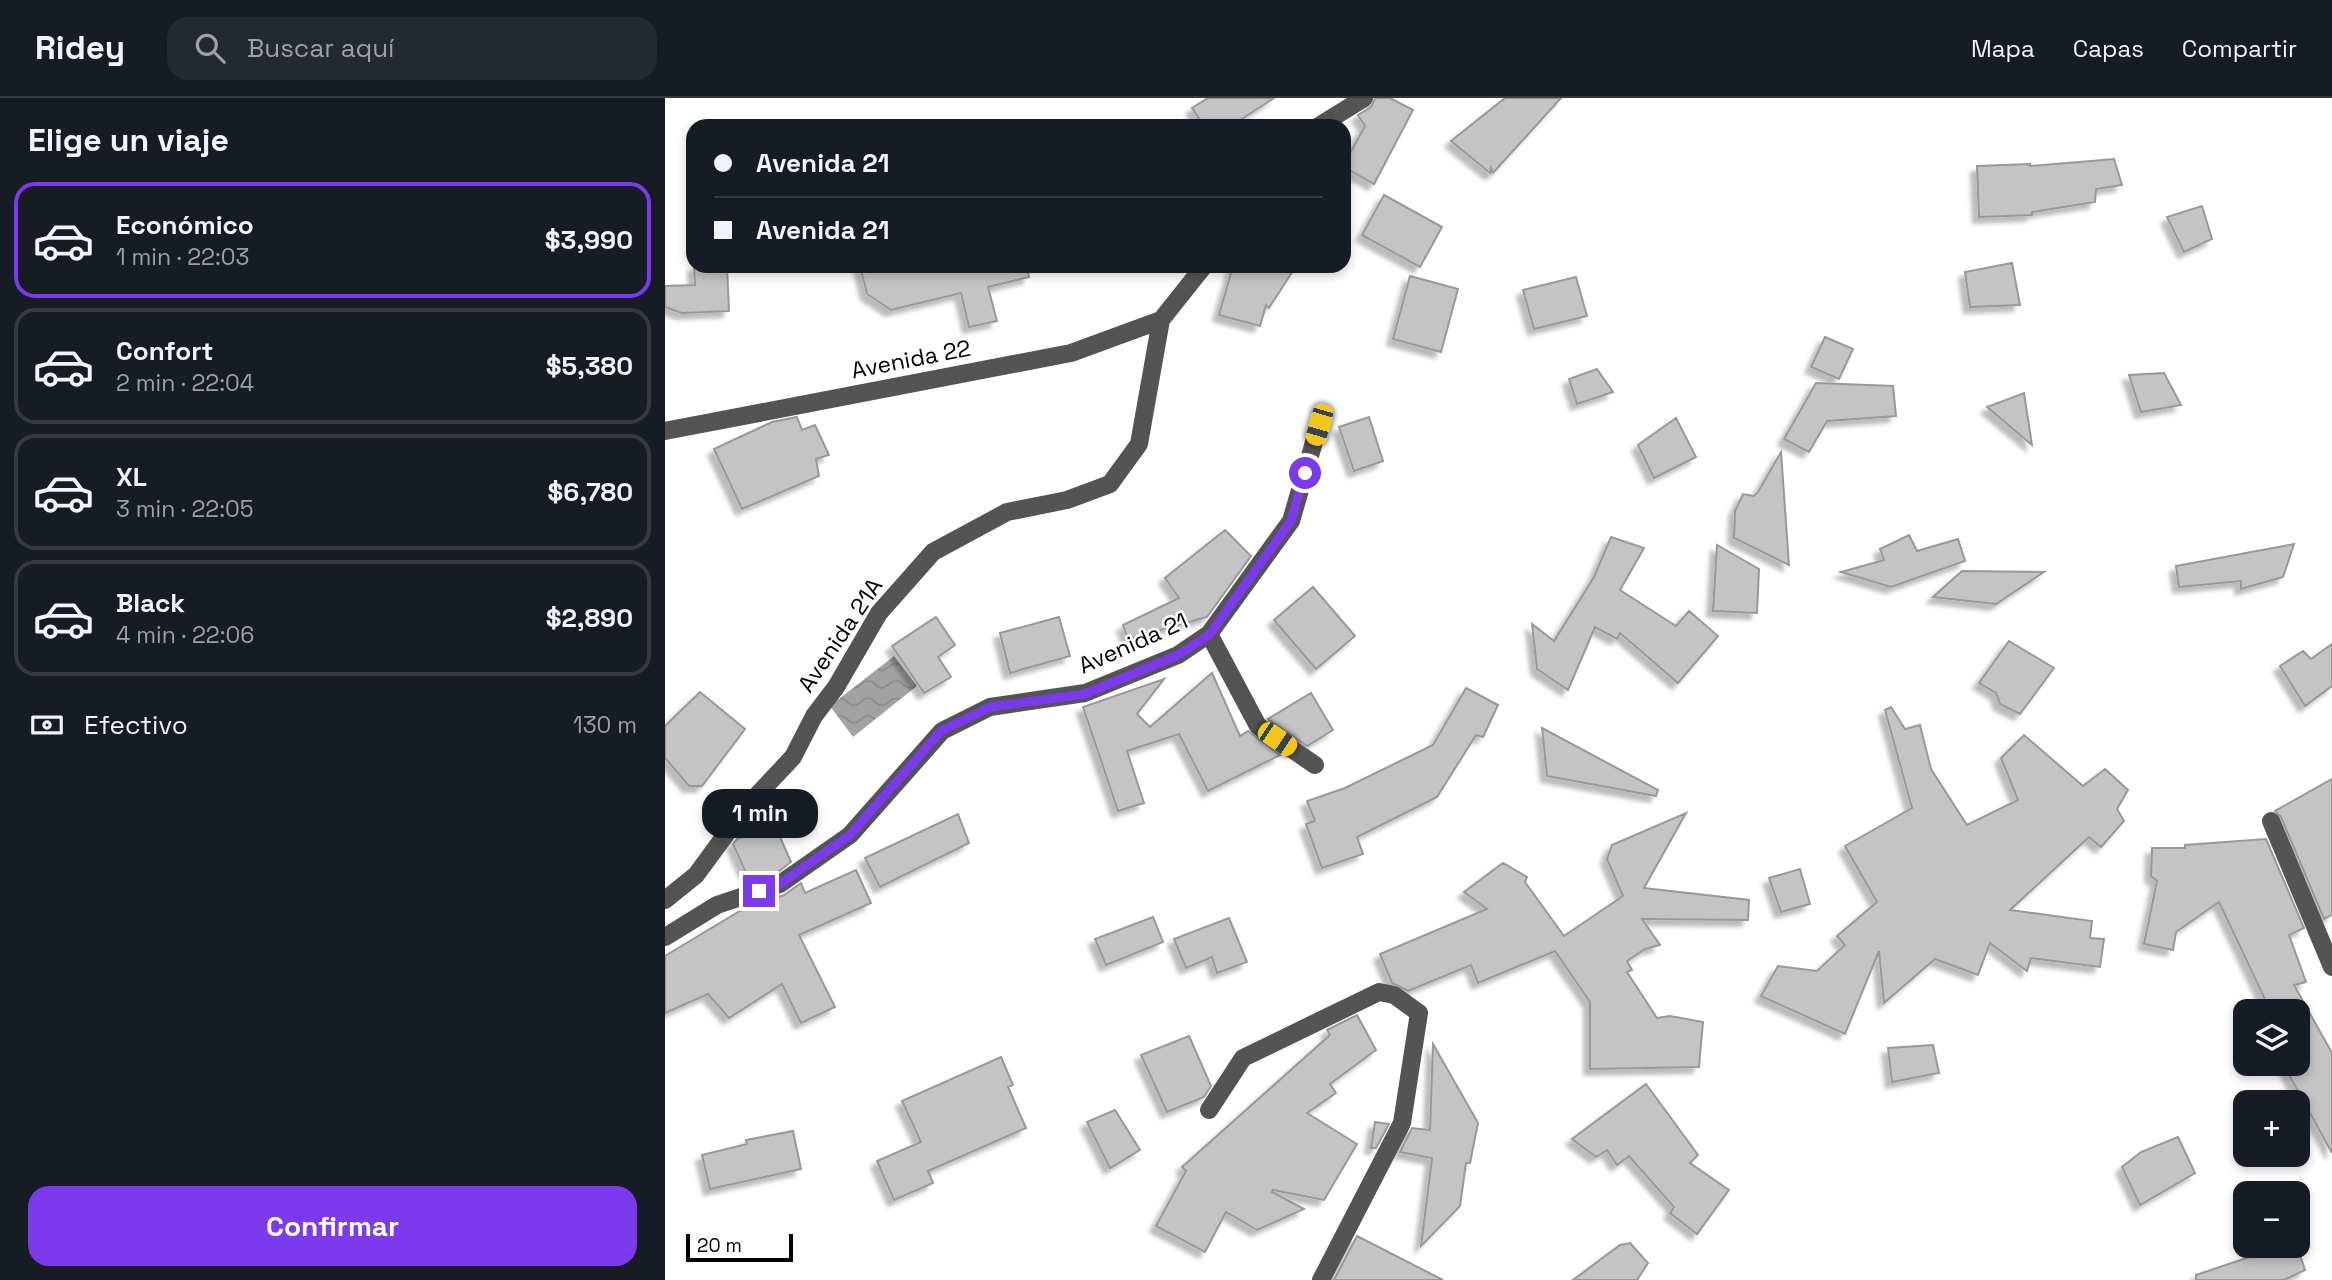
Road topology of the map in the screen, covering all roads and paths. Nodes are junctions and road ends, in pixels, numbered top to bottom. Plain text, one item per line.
1 (1364, 98) edge
2 (1330, 119) edge
3 (1198, 273) edge
4 (1161, 320) junction
5 (1319, 425) dead end
6 (665, 431) edge
7 (1209, 635) junction
8 (1315, 765) dead end
9 (2271, 821) dead end
10 (665, 900) edge
11 (665, 937) edge
12 (2332, 967) edge
13 (1209, 1110) dead end
14 (1321, 1280) edge

1 - 2 street
3 - 4 street
4 - 6 street, Avenida 22
4 - 10 street, Avenida 21A
5 - 7 street, Avenida 21
7 - 8 street
7 - 11 street, Avenida 21
9 - 12 street
13 - 14 street

